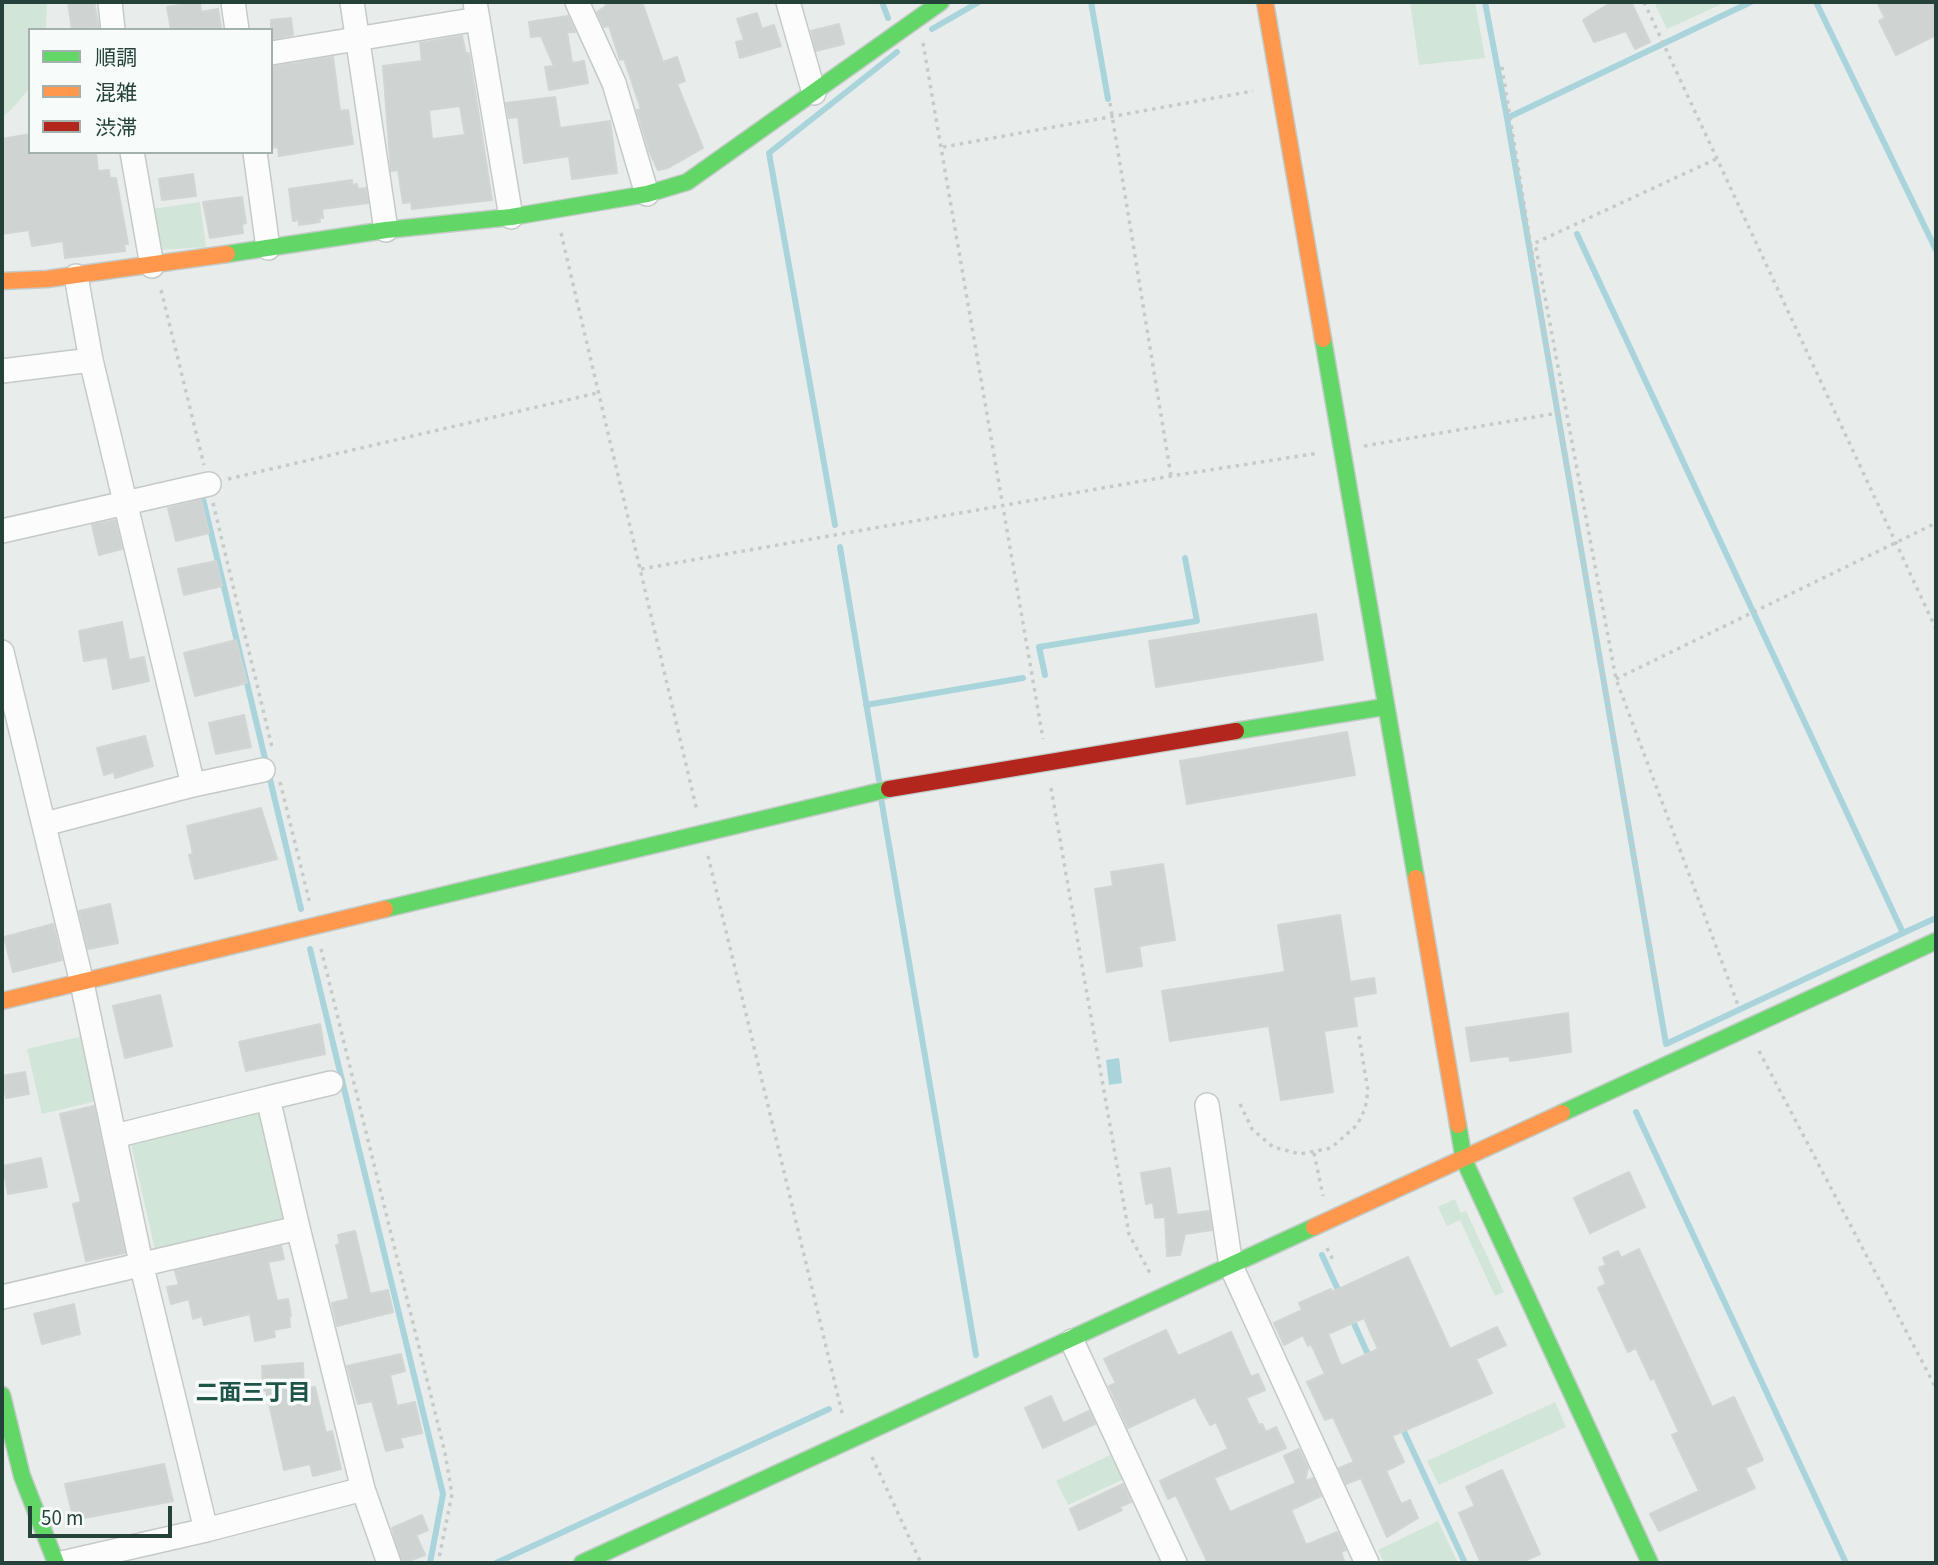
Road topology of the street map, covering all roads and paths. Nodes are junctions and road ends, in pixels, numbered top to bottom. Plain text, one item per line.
1 (110, 2) edge
2 (233, 2) edge
3 (352, 2) edge
4 (577, 2) edge
5 (788, 2) edge
6 (941, 2) edge
7 (1265, 2) edge
8 (1644, 2) edge
9 (477, 10) edge
10 (918, 17) junction
11 (113, 28) edge
12 (237, 28) edge
13 (358, 38) junction
14 (273, 53) edge
15 (1501, 62) dead end
16 (1253, 91) dead end
17 (814, 93) junction
18 (1110, 103) dead end
19 (943, 146) junction
20 (132, 154) edge
21 (255, 154) edge
22 (1716, 159) junction
23 (647, 194) junction
24 (556, 210) junction
25 (511, 217) junction
26 (386, 230) junction
27 (268, 248) junction
28 (152, 266) junction
29 (76, 276) junction
30 (2, 281) edge
31 (162, 290) dead end
32 (91, 360) junction
33 (2, 371) edge
34 (597, 393) junction
35 (1558, 413) junction
36 (1340, 450) junction
37 (1171, 476) junction
38 (209, 484) junction
39 (125, 503) junction
40 (1004, 505) junction
41 (1936, 523) edge
42 (2, 531) edge
43 (1896, 542) junction
44 (641, 569) junction
45 (1936, 629) edge
46 (2, 653) edge
47 (1616, 679) junction
48 (1384, 707) junction
49 (1046, 763) junction
50 (272, 767) junction
51 (193, 785) junction
52 (45, 824) junction
53 (702, 832) junction
54 (315, 926) junction
55 (1936, 941) edge
56 (82, 983) junction
57 (1657, 988) dead end
58 (2, 1001) edge
59 (1748, 1029) junction
60 (1359, 1036) dead end
61 (331, 1083) dead end
62 (268, 1098) junction
63 (1240, 1104) dead end
64 (1207, 1105) dead end
65 (115, 1136) junction
66 (1314, 1153) junction
67 (1464, 1160) junction
68 (1329, 1222) junction
69 (298, 1228) junction
70 (1326, 1246) dead end
71 (1333, 1260) dead end
72 (141, 1263) junction
73 (1231, 1266) junction
74 (1162, 1296) junction
75 (2, 1297) edge
76 (1072, 1341) junction
77 (1936, 1388) edge
78 (2, 1395) edge
79 (855, 1438) junction
80 (363, 1489) junction
81 (206, 1530) junction
82 (56, 1563) edge
83 (62, 1563) edge
84 (389, 1563) edge
85 (438, 1563) edge
86 (582, 1563) edge
87 (921, 1563) edge
88 (1175, 1563) edge
89 (1367, 1563) edge
90 (1650, 1563) edge

1 - 11 street
2 - 12 street
3 - 13 street
4 - 23 street
5 - 17 street
6 - 10 street
7 - 36 street
8 - 22 path
9 - 13 street
9 - 25 street
10 - 17 street
10 - 19 path
13 - 14 street
13 - 26 street
15 - 35 path
16 - 19 path
17 - 23 street
18 - 37 path
19 - 40 path
20 - 28 street
21 - 27 street
22 - 43 path
22 - 47 path
23 - 24 street
24 - 25 street
24 - 34 path
25 - 26 street
26 - 27 street
27 - 28 street
28 - 29 street
29 - 30 street
29 - 32 street
31 - 38 path
32 - 33 street
32 - 39 street
34 - 38 path
34 - 44 path
35 - 36 path
35 - 57 path
36 - 37 path
36 - 48 street
37 - 40 path
38 - 39 street
38 - 50 path
39 - 42 street
39 - 51 street
40 - 44 path
40 - 49 path
41 - 43 path
43 - 45 path
43 - 47 path
44 - 53 path
46 - 52 street
47 - 59 path
48 - 49 street
48 - 67 street
49 - 53 street
49 - 74 path
50 - 51 street
50 - 54 path
51 - 52 street
52 - 56 street
53 - 54 street
53 - 79 path
54 - 56 street
54 - 85 path
55 - 59 street
56 - 58 street
56 - 65 street
59 - 67 street
59 - 77 path
60 - 66 path
61 - 62 street
62 - 65 street
62 - 69 street
63 - 66 path
64 - 73 street
65 - 72 street
66 - 68 path
67 - 68 street
67 - 90 street
68 - 73 street
69 - 72 street
69 - 80 street
70 - 71 path
72 - 75 street
72 - 81 street
73 - 74 street
73 - 89 street
74 - 76 street
76 - 79 street
76 - 88 street
78 - 82 street
79 - 86 street
79 - 87 path
80 - 81 street
80 - 84 street
81 - 83 street

